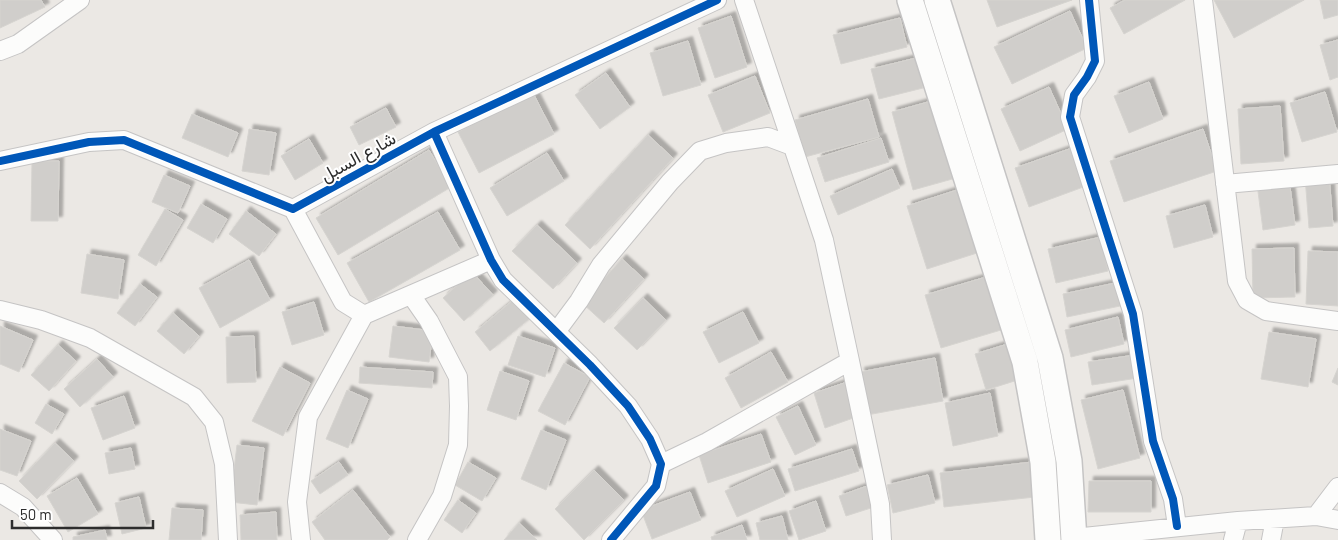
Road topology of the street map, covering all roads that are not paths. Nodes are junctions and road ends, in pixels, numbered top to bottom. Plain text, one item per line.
1 (80, 0) edge
2 (716, 0) edge
3 (744, 0) edge
4 (910, 0) edge
5 (937, 0) edge
6 (1089, 0) edge
7 (1203, 0) edge
8 (0, 51) edge
9 (434, 132) junction
10 (792, 146) junction
11 (0, 162) edge
12 (1338, 174) edge
13 (1225, 184) junction
14 (293, 209) junction
15 (491, 260) junction
16 (411, 294) junction
17 (0, 310) edge
18 (364, 315) junction
19 (1338, 321) edge
20 (556, 332) junction
21 (850, 361) junction
22 (661, 464) junction
23 (1338, 487) edge
24 (0, 493) edge
25 (1316, 516) junction
26 (1275, 519) junction
27 (1338, 520) edge
28 (1238, 521) junction
29 (1177, 526) junction
30 (1074, 539) edge
31 (53, 540) edge
32 (228, 540) edge
33 (301, 540) edge
34 (416, 540) edge
35 (611, 540) edge
36 (882, 540) edge
37 (1048, 540) edge
38 (1234, 540) edge
39 (1271, 540) edge

1 - 8 street
2 - 9 street, شارع السبل
3 - 10 street
4 - 37 main road
5 - 30 main road
6 - 29 street
7 - 13 street
9 - 14 street, شارع السبل
9 - 15 street
10 - 20 street
10 - 21 street
11 - 14 street
12 - 13 street
13 - 19 street
14 - 18 street
15 - 16 street
15 - 20 street
16 - 18 street
16 - 34 street
17 - 32 street
18 - 33 street
20 - 22 street
21 - 22 street
21 - 36 street
22 - 35 street
23 - 25 street
24 - 31 street
25 - 26 street
25 - 27 street
26 - 28 street
26 - 39 street
28 - 29 street
28 - 38 street
29 - 30 street

